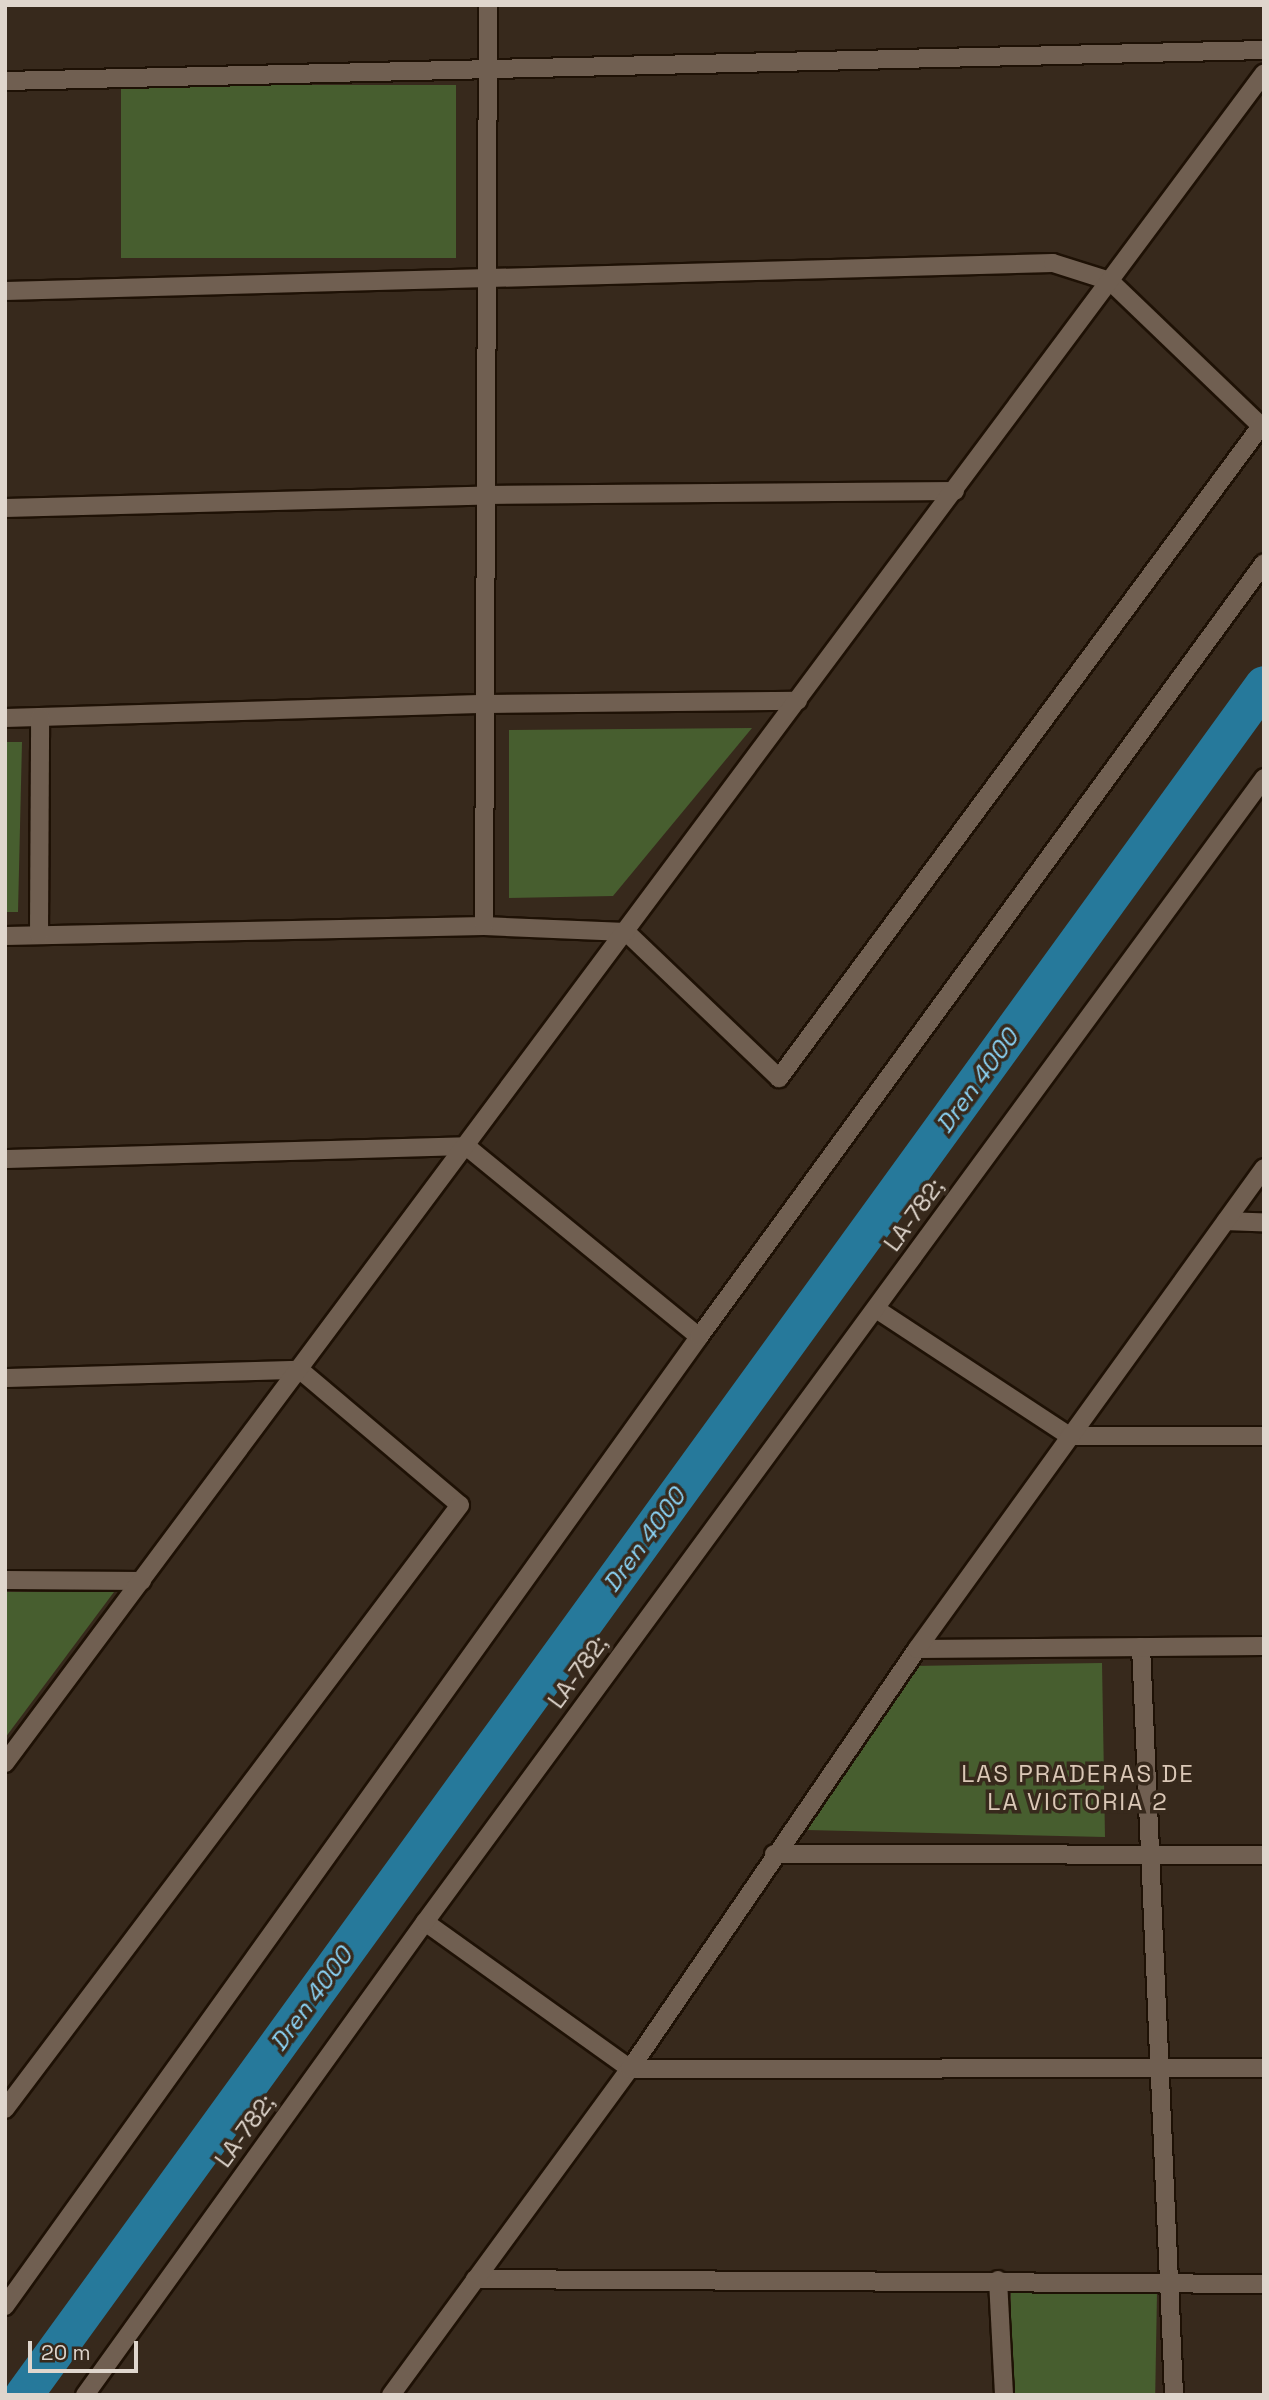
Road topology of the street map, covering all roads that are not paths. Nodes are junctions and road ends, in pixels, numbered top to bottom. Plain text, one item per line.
1 (488, 5) edge
2 (1264, 50) edge
3 (488, 66) junction
4 (1264, 73) edge
5 (5, 81) edge
6 (487, 276) junction
7 (1110, 281) junction
8 (5, 291) edge
9 (955, 491) junction
10 (487, 495) junction
11 (5, 508) edge
12 (1264, 563) edge
13 (798, 701) junction
14 (488, 704) junction
15 (40, 717) junction
16 (5, 718) edge
17 (1264, 778) edge
18 (485, 926) junction
19 (626, 932) junction
20 (39, 935) junction
21 (5, 936) edge
22 (466, 1146) junction
23 (5, 1159) edge
24 (1264, 1168) edge
25 (1226, 1221) junction
26 (1264, 1222) edge
27 (876, 1309) junction
28 (699, 1337) junction
29 (300, 1370) junction
30 (5, 1378) edge
31 (1069, 1436) junction
32 (1264, 1436) edge
33 (5, 1580) edge
34 (142, 1581) junction
35 (1264, 1646) edge
36 (1142, 1647) junction
37 (917, 1649) junction
38 (5, 1763) edge
39 (774, 1854) junction
40 (1264, 1855) edge
41 (1151, 1856) junction
42 (425, 1922) junction
43 (1264, 2068) edge
44 (630, 2069) junction
45 (1159, 2069) junction
46 (5, 2109) edge
47 (475, 2279) junction
48 (998, 2280) junction
49 (1169, 2283) junction
50 (1264, 2284) edge
51 (5, 2306) edge
52 (85, 2395) edge
53 (391, 2395) edge
54 (1004, 2395) edge
55 (1174, 2395) edge

1 - 3 street
2 - 3 street
3 - 5 street
3 - 6 street
4 - 7 street
6 - 7 street
6 - 8 street
6 - 10 street
7 - 9 street
7 - 19 street
9 - 10 street
9 - 13 street
10 - 11 street
10 - 14 street
12 - 28 street
13 - 14 street
13 - 19 street
14 - 15 street
14 - 18 street
15 - 16 street
15 - 20 street
17 - 27 street, LA-782;
18 - 19 street
18 - 20 street
19 - 22 street
20 - 21 street
22 - 23 street
22 - 28 street
22 - 29 street
24 - 25 street
25 - 26 street
25 - 31 street
27 - 31 street
27 - 42 street, LA-782;
28 - 51 street
29 - 30 street
29 - 34 street
29 - 46 street
31 - 32 street
31 - 37 street
33 - 34 street
34 - 38 street
35 - 36 street
36 - 37 street
36 - 41 street
37 - 39 street
39 - 41 street
39 - 44 street
40 - 41 street
41 - 45 street
42 - 44 street
42 - 52 street, LA-782;
43 - 45 street
44 - 45 street
44 - 47 street
45 - 49 street
47 - 48 street
47 - 53 street
48 - 49 street
48 - 54 street
49 - 50 street
49 - 55 street

